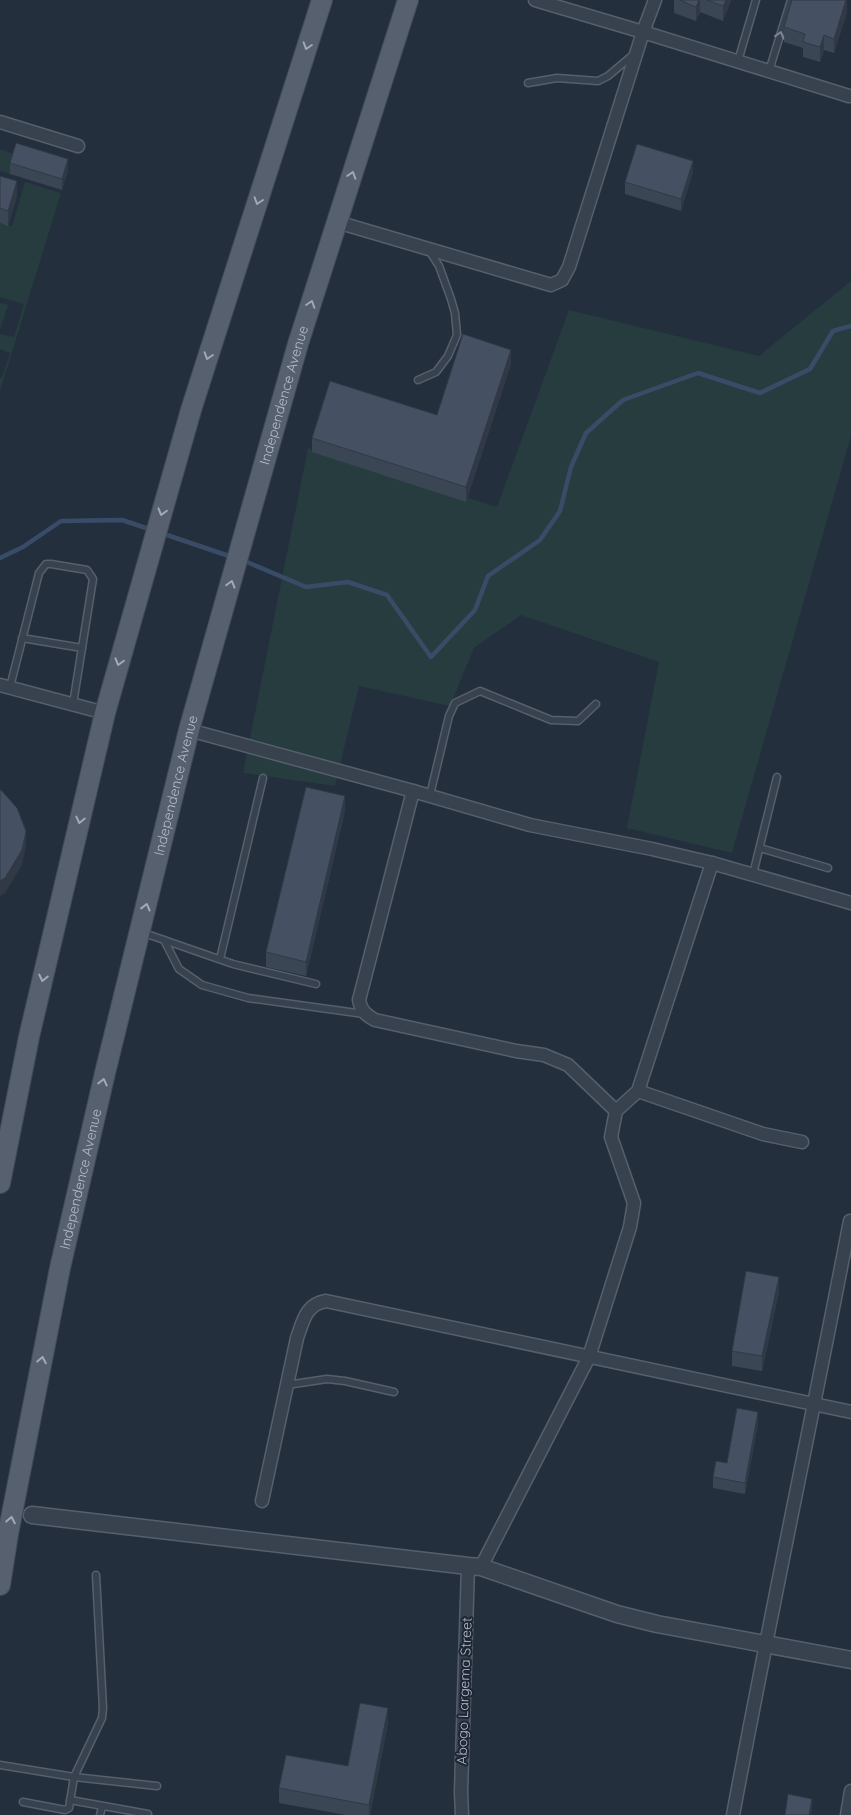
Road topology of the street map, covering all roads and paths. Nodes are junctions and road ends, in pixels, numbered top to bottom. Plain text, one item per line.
1 (322, 0) edge
2 (535, 0) edge
3 (655, 0) edge
4 (756, 0) edge
5 (791, 0) edge
6 (406, 6) edge
7 (643, 32) junction
8 (637, 52) junction
9 (738, 61) junction
10 (769, 71) junction
11 (528, 82) dead end
12 (848, 96) dead end
13 (0, 122) edge
14 (78, 146) dead end
15 (337, 222) junction
16 (428, 249) junction
17 (418, 380) dead end
18 (22, 638) junction
19 (82, 648) junction
20 (5, 686) edge
21 (73, 704) junction
22 (596, 704) dead end
23 (105, 713) junction
24 (189, 730) junction
25 (777, 777) dead end
26 (263, 778) dead end
27 (413, 791) junction
28 (430, 795) junction
29 (760, 848) junction
30 (712, 863) junction
31 (828, 868) dead end
32 (753, 874) junction
33 (851, 903) edge
34 (140, 932) junction
35 (164, 940) junction
36 (220, 959) junction
37 (316, 984) dead end
38 (365, 1014) junction
39 (638, 1091) junction
40 (616, 1111) junction
41 (802, 1142) dead end
42 (0, 1183) edge
43 (850, 1221) dead end
44 (589, 1357) junction
45 (287, 1385) junction
46 (394, 1392) dead end
47 (815, 1405) junction
48 (851, 1412) edge
49 (262, 1501) dead end
50 (32, 1515) dead end
51 (474, 1566) junction
52 (96, 1575) dead end
53 (0, 1585) edge
54 (765, 1644) junction
55 (851, 1660) edge
56 (0, 1765) edge
57 (74, 1777) junction
58 (157, 1786) dead end
59 (851, 1791) edge
60 (70, 1800) junction
61 (23, 1802) dead end
62 (102, 1807) junction
63 (148, 1814) dead end
64 (100, 1815) edge
65 (462, 1815) edge
66 (733, 1815) edge
67 (847, 1815) edge

1 -> 23 main road
2 - 7 street
3 - 7 street
4 - 9 lane
10 -> 5 lane
15 -> 6 main road, Independence Avenue
7 - 8 street
7 - 9 street
8 - 11 lane
8 - 16 street
9 - 10 street
10 - 12 street
13 - 14 street
15 - 16 street
24 -> 15 main road, Independence Avenue
16 - 17 lane
18 - 19 lane
18 - 19 lane
18 - 20 lane
19 - 21 lane
20 - 21 street
21 - 23 street
22 - 28 lane
23 -> 42 main road
24 - 27 street
34 -> 24 main road, Independence Avenue
25 - 29 lane
26 - 36 lane
27 - 28 street
27 - 38 street
28 - 30 street
29 - 31 lane
29 - 32 lane
30 - 32 street
30 - 39 street
32 - 33 street
34 - 35 lane
53 -> 34 main road, Independence Avenue
35 - 36 lane
35 - 38 lane
36 - 37 lane
38 - 40 street
39 - 40 street
39 - 41 street
40 - 44 street
43 - 47 street
44 - 45 street
44 - 47 street
44 - 51 street
45 - 46 lane
45 - 49 street
47 - 48 street
47 - 54 street
50 - 51 street
51 - 54 street
51 - 65 street, Abogo Largema Street
52 - 57 lane
54 - 55 street
54 - 66 street
56 - 57 lane
57 - 58 lane
57 - 60 lane
59 - 67 street
60 - 61 lane
60 - 62 lane
62 - 63 lane
62 - 64 lane

